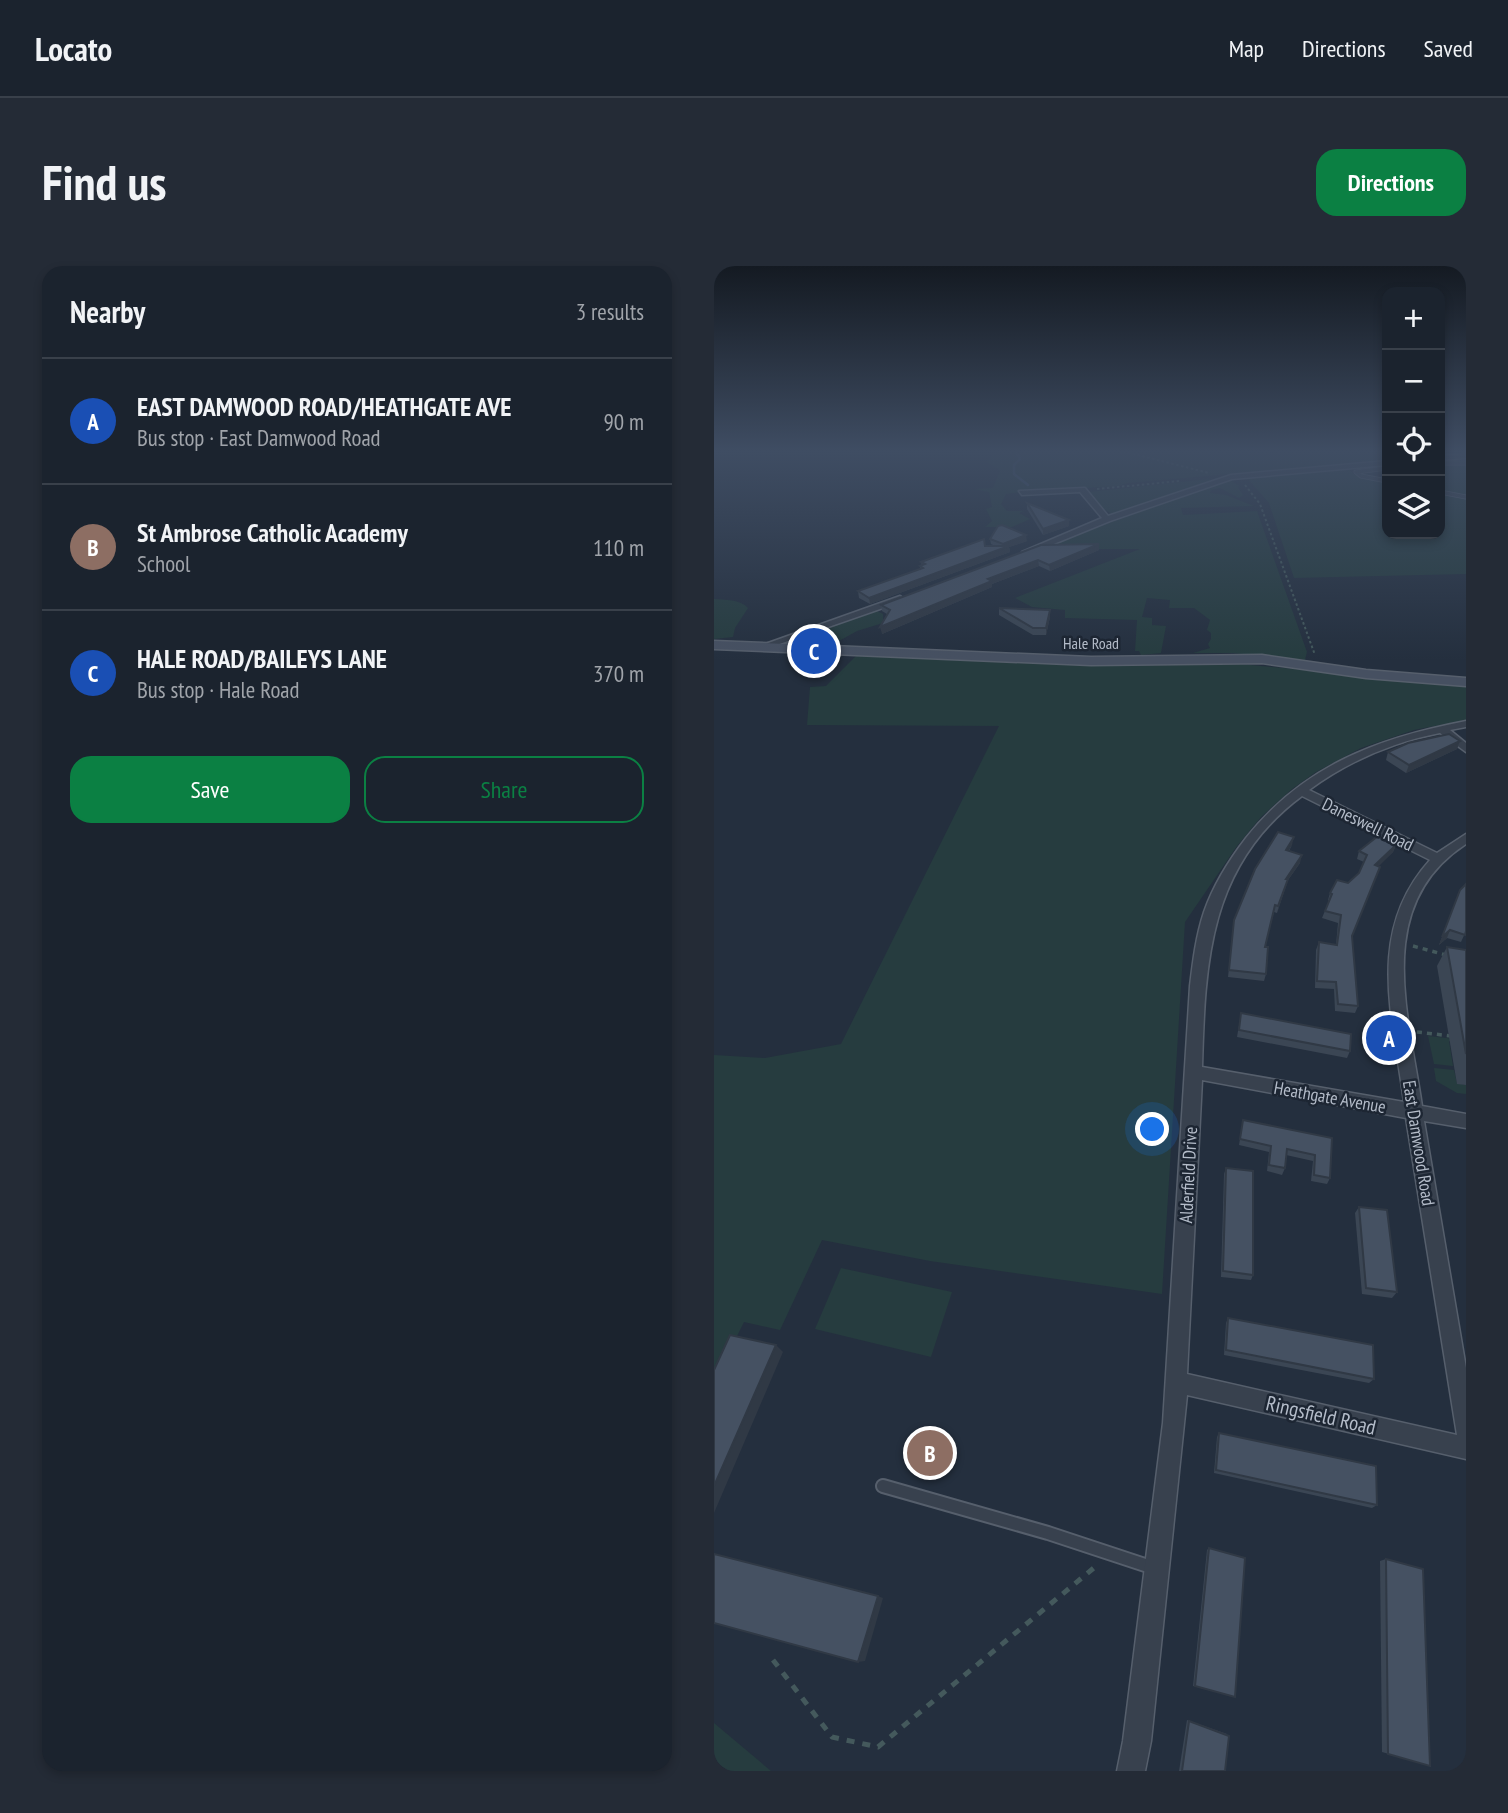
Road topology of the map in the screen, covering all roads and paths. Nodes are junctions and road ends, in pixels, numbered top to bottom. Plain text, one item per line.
1 (1104, 520) edge
2 (1266, 520) edge
3 (1011, 557) edge
4 (908, 596) edge
5 (714, 645) edge
6 (762, 647) junction
7 (1319, 667) junction
8 (1466, 682) edge
9 (1466, 724) edge
10 (1440, 728) junction
11 (1466, 749) edge
12 (1299, 790) junction
13 (1466, 838) edge
14 (1437, 858) junction
15 (1397, 942) junction
16 (1454, 957) edge
17 (1401, 1031) junction
18 (1453, 1036) dead end
19 (1194, 1072) junction
20 (1413, 1112) junction
21 (1466, 1121) edge
22 (1176, 1382) junction
23 (1466, 1430) edge
24 (1466, 1448) edge
25 (883, 1486) dead end
26 (1095, 1567) dead end
27 (1157, 1568) junction
28 (773, 1660) dead end
29 (1131, 1771) edge

1 - 3 street
2 - 7 path
4 - 6 street
5 - 6 street, Hale Road
6 - 7 street, Hale Road
7 - 8 street, Hale Road
9 - 10 street, Alderfield Drive
10 - 11 street
10 - 12 street, Alderfield Drive
12 - 14 street, Daneswell Road
12 - 19 street, Alderfield Drive
13 - 14 street, East Damwood Road
14 - 15 street, East Damwood Road
15 - 16 path
15 - 17 street, East Damwood Road
17 - 18 path
17 - 20 street, East Damwood Road
19 - 20 street, Heathgate Avenue
19 - 22 street, Alderfield Drive
20 - 21 street, Heathgate Avenue
20 - 23 street, East Damwood Road
22 - 24 street, Ringsfield Road
22 - 27 street, Alderfield Drive
25 - 27 lane
26 - 28 path
27 - 29 street, Alderfield Drive

